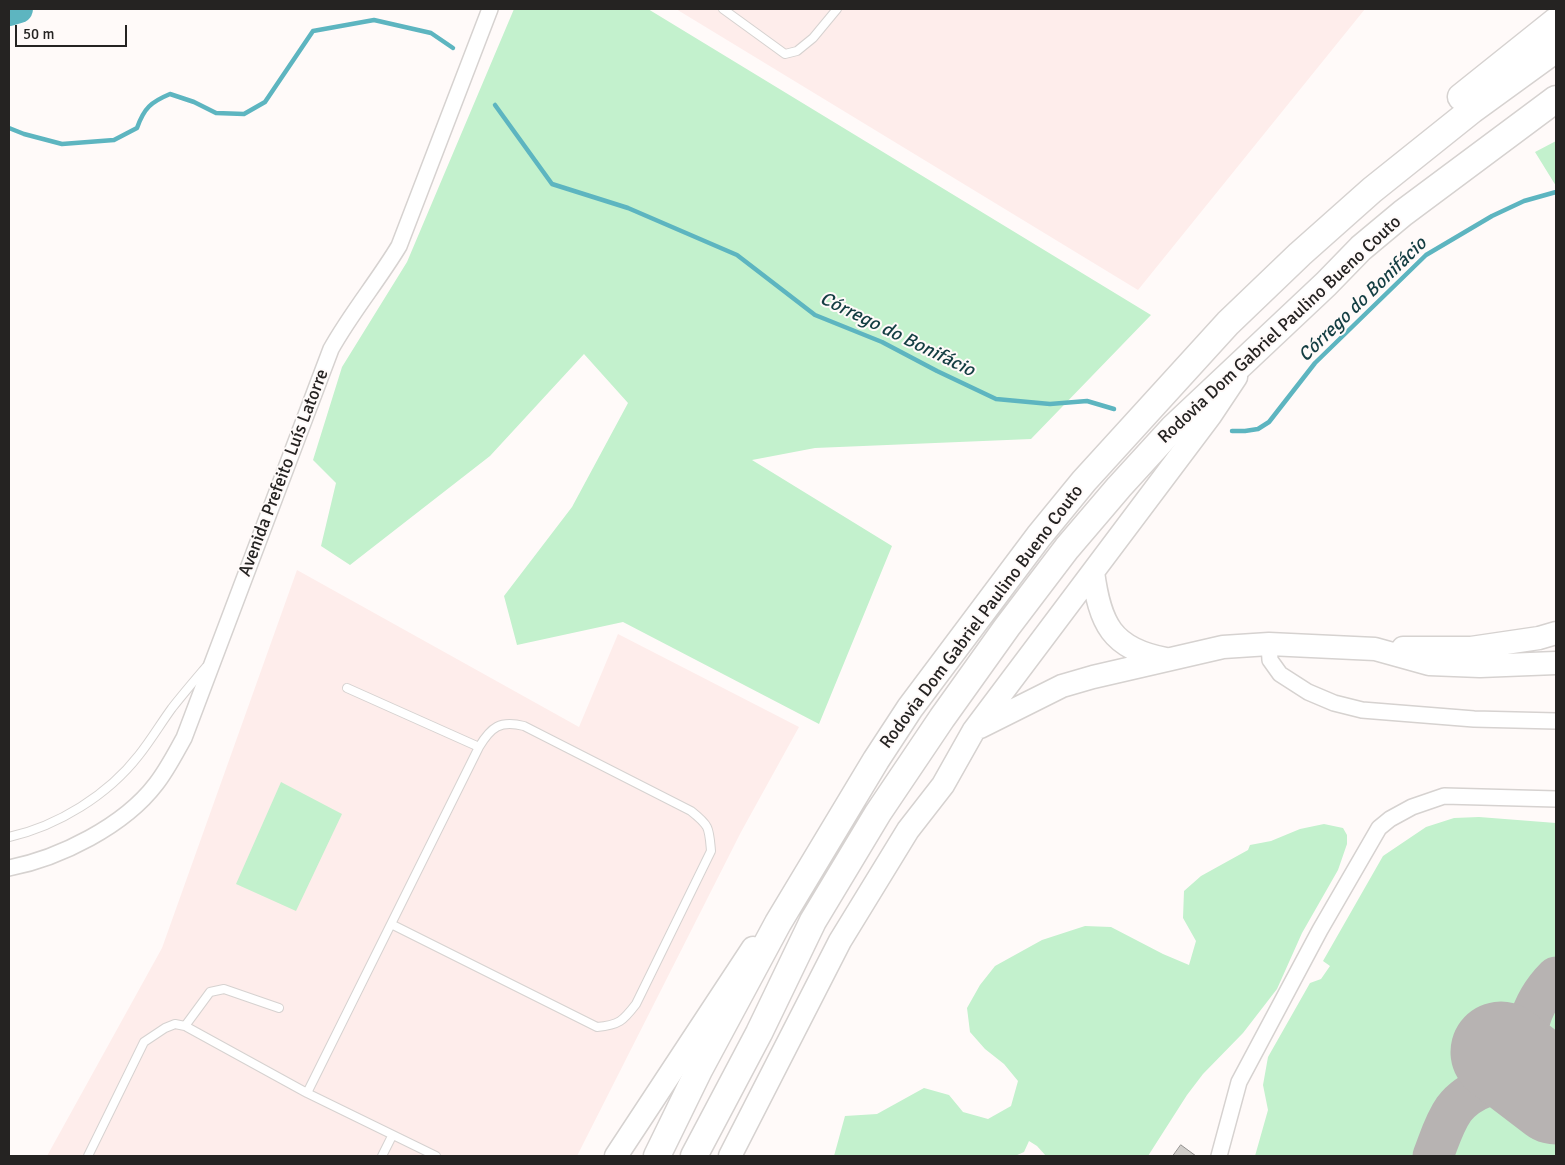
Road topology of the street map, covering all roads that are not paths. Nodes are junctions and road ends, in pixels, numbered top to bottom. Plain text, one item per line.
1 (490, 9) edge
2 (723, 9) edge
3 (837, 9) edge
4 (1556, 22) edge
5 (1556, 49) edge
6 (1556, 99) edge
7 (1252, 354) junction
8 (1084, 481) junction
9 (1093, 572) junction
10 (1556, 632) edge
11 (1269, 644) junction
12 (1375, 649) junction
13 (216, 656) junction
14 (1167, 659) junction
15 (1556, 664) edge
16 (347, 688) dead end
17 (1556, 721) edge
18 (974, 730) junction
19 (479, 747) junction
20 (1556, 799) edge
21 (832, 833) junction
22 (9, 837) edge
23 (9, 868) edge
24 (391, 924) junction
25 (279, 1008) dead end
26 (184, 1026) junction
27 (307, 1093) junction
28 (392, 1136) junction
29 (88, 1156) edge
30 (382, 1156) edge
31 (436, 1156) edge
32 (616, 1156) edge
33 (657, 1156) edge
34 (694, 1156) edge
35 (730, 1156) edge
36 (1219, 1156) edge

1 - 13 street, Avenida Prefeito Luís Latorre
2 - 3 lane
4 - 8 highway
5 - 8 highway, Rodovia Dom Gabriel Paulino Bueno Couto
6 - 7 highway, Rodovia Dom Gabriel Paulino Bueno Couto
7 - 9 main road
7 - 34 highway, Rodovia Dom Gabriel Paulino Bueno Couto
8 - 21 highway, Rodovia Dom Gabriel Paulino Bueno Couto
9 - 14 main road
9 - 18 main road
10 - 12 main road
11 - 12 main road
11 - 14 main road
11 - 17 street
12 - 15 main road
13 - 22 lane
13 - 23 street, Avenida Prefeito Luís Latorre
14 - 18 main road
16 - 19 lane
18 - 35 main road
19 - 24 lane
19 - 24 lane
20 - 36 street
21 - 32 main road
21 - 33 highway, Rodovia Dom Gabriel Paulino Bueno Couto
24 - 27 lane
25 - 26 lane
26 - 27 lane
26 - 29 lane
27 - 28 lane
28 - 30 lane
28 - 31 lane

